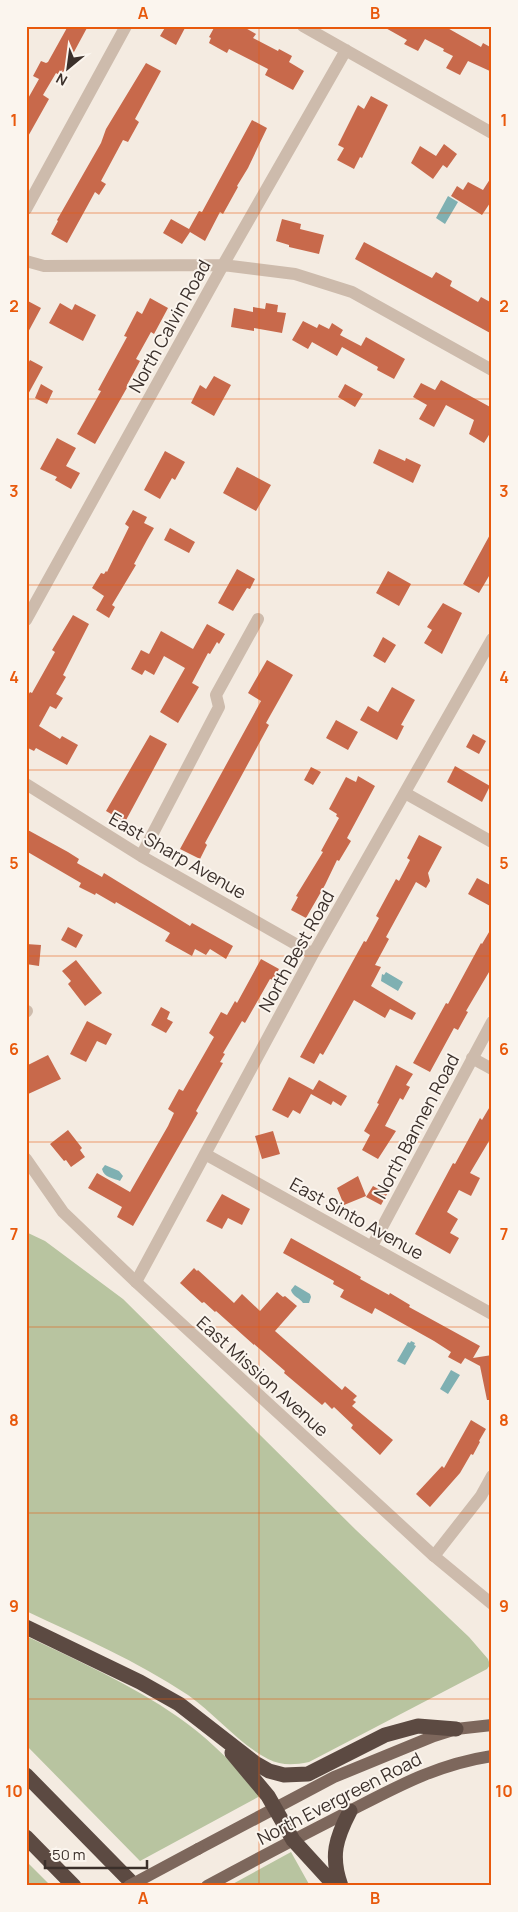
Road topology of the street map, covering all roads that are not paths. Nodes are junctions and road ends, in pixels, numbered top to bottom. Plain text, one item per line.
1 (126, 26) edge
2 (303, 26) edge
3 (346, 50) junction
4 (492, 133) edge
5 (26, 209) edge
6 (26, 260) edge
7 (223, 265) junction
8 (492, 370) edge
9 (258, 619) dead end
10 (26, 620) edge
11 (492, 639) edge
12 (26, 784) edge
13 (405, 794) junction
14 (492, 842) edge
15 (141, 856) junction
16 (313, 954) junction
17 (492, 1022) edge
18 (472, 1058) junction
19 (492, 1069) edge
20 (206, 1154) junction
21 (26, 1159) edge
22 (372, 1246) junction
23 (136, 1282) junction
24 (492, 1314) edge
25 (492, 1476) edge
26 (434, 1556) junction
27 (492, 1604) edge
28 (26, 1627) edge
29 (206, 1724) junction
30 (492, 1725) edge
31 (456, 1729) junction
32 (492, 1756) edge
33 (26, 1774) edge
34 (275, 1808) junction
35 (350, 1811) junction
36 (26, 1837) edge
37 (293, 1840) junction
38 (74, 1886) edge
39 (129, 1886) edge
40 (135, 1886) edge
41 (207, 1886) edge
42 (335, 1886) edge
43 (341, 1886) edge

1 - 5 street
2 - 3 street
3 - 4 street
3 - 7 street, North Calvin Road
6 - 7 street
7 - 8 street
7 - 10 street, North Calvin Road
9 - 15 street
11 - 13 street, North Best Road
12 - 15 street, East Sharp Avenue
13 - 14 street
13 - 16 street, North Best Road
15 - 16 street, East Sharp Avenue
16 - 20 street, North Best Road
17 - 18 street, North Bannen Road
18 - 19 street
18 - 22 street, North Bannen Road
20 - 22 street, East Sinto Avenue
20 - 23 street, North Best Road
21 - 23 street, East Mission Avenue
22 - 24 street, East Sinto Avenue
23 - 26 street, East Mission Avenue
25 - 26 street
26 - 27 street, East Mission Avenue
28 - 29 highway
29 - 31 highway
29 - 34 highway
30 - 31 main road, North Evergreen Road
31 - 34 main road, North Evergreen Road
32 - 35 main road, North Evergreen Road
33 - 40 highway
34 - 37 highway
34 - 39 main road, North Evergreen Road, bridge
35 - 37 main road, North Evergreen Road
35 - 43 highway
36 - 38 highway
37 - 41 main road, North Evergreen Road
37 - 42 highway

